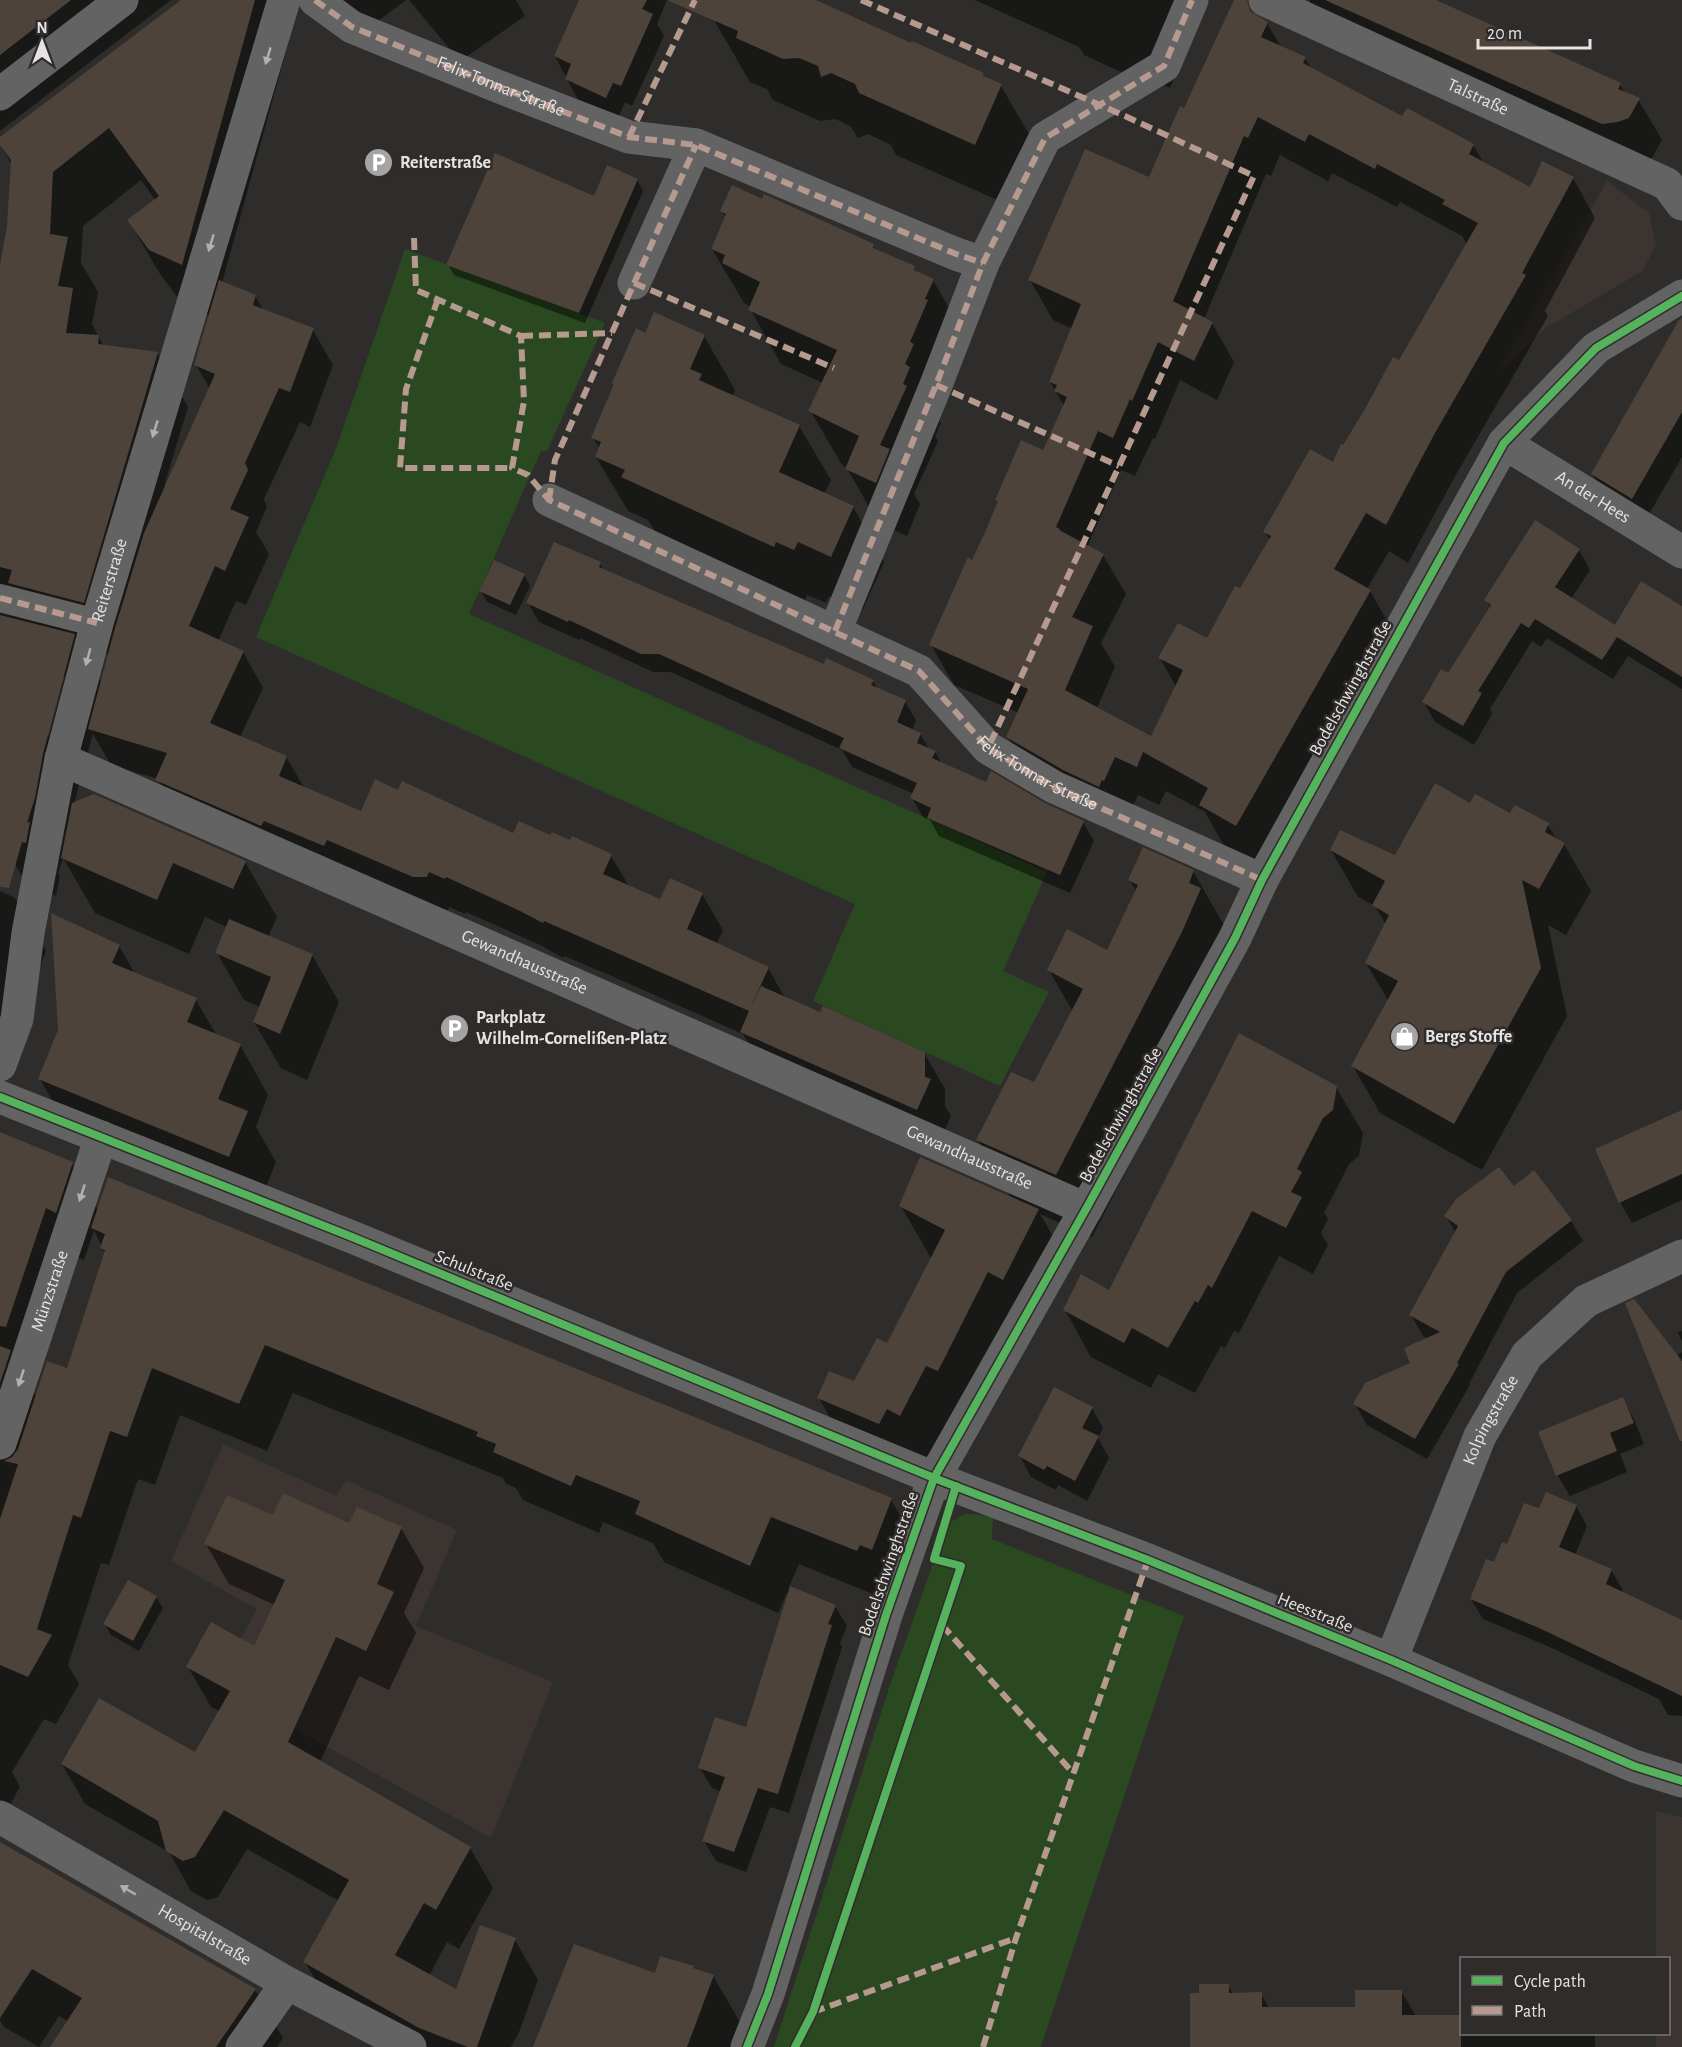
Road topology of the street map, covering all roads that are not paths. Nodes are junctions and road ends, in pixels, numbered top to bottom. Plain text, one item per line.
1 (122, 0) edge
2 (284, 0) edge
3 (315, 0) edge
4 (1192, 0) edge
5 (1265, 0) edge
6 (0, 94) edge
7 (696, 145) junction
8 (1682, 204) edge
9 (983, 263) junction
10 (634, 283) dead end
11 (1682, 296) edge
12 (1504, 443) junction
13 (549, 500) dead end
14 (1682, 552) edge
15 (0, 598) edge
16 (97, 623) junction
17 (835, 632) junction
18 (61, 759) junction
19 (1262, 880) junction
20 (0, 1065) edge
21 (0, 1097) edge
22 (101, 1137) junction
23 (1086, 1209) junction
24 (1682, 1256) edge
25 (0, 1443) edge
26 (934, 1478) junction
27 (1391, 1660) junction
28 (1682, 1781) edge
29 (0, 1816) edge
30 (287, 1983) junction
31 (242, 2047) edge
32 (410, 2047) edge
33 (747, 2047) edge

1 - 6 street
2 -> 16 street, Reiterstraße
3 - 7 street, Felix-Tonnar-Straße
4 - 9 street
5 - 8 street, Talstraße
7 - 9 street, Felix-Tonnar-Straße
7 - 10 street
9 - 17 street
11 - 12 street, Bodelschwinghstraße
12 - 14 street, An der Hees
12 - 19 street, Bodelschwinghstraße
13 - 17 street, Felix-Tonnar-Straße
15 - 16 street
16 -> 18 street, Reiterstraße
17 - 19 street, Felix-Tonnar-Straße
18 - 20 street, Reiterstraße
18 - 23 street, Gewandhausstraße
19 - 23 street, Bodelschwinghstraße
21 - 22 street, Schulstraße
22 -> 25 street, Münzstraße
22 - 26 street, Schulstraße
23 - 26 street, Bodelschwinghstraße
24 - 27 street, Kolpingstraße
26 - 27 street, Heesstraße
26 - 33 street, Bodelschwinghstraße
27 - 28 street, Heesstraße
30 -> 29 street, Hospitalstraße
30 - 31 street
30 - 32 street, Hospitalstraße

